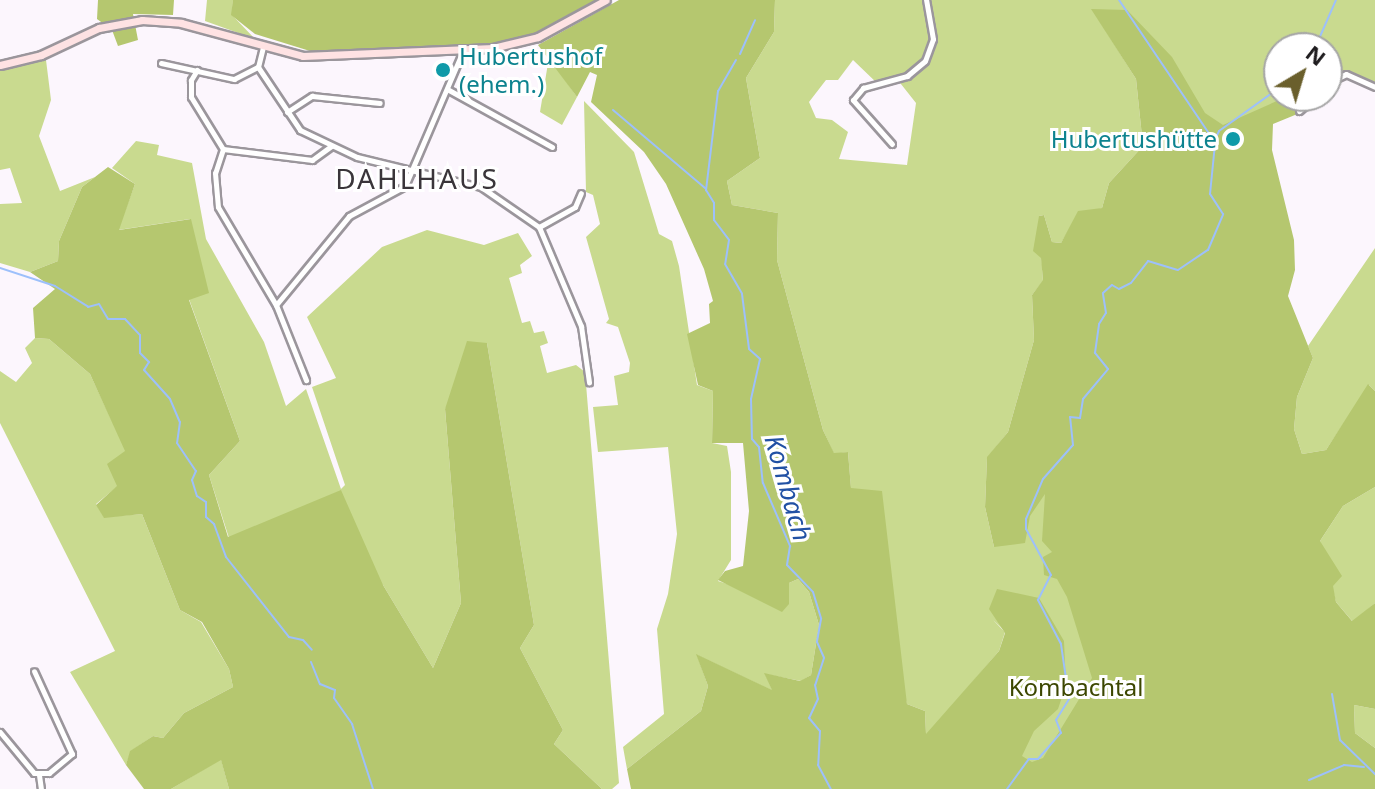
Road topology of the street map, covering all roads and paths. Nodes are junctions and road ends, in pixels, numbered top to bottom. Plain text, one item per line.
1 (606, 0) edge
2 (926, 0) edge
3 (263, 47) junction
4 (463, 51) junction
5 (161, 63) dead end
6 (0, 65) edge
7 (258, 67) junction
8 (197, 70) junction
9 (1343, 75) edge
10 (1375, 87) edge
11 (447, 89) junction
12 (380, 103) dead end
13 (287, 112) junction
14 (892, 144) dead end
15 (331, 146) junction
16 (552, 147) dead end
17 (223, 149) junction
18 (411, 171) junction
19 (581, 193) dead end
20 (539, 227) junction
21 (276, 305) junction
22 (306, 380) dead end
23 (589, 382) dead end
24 (34, 671) dead end
25 (0, 732) edge
26 (39, 775) junction
27 (41, 789) edge

1 - 4 main road
2 - 14 street
3 - 4 main road
3 - 6 main road
3 - 7 street
4 - 11 street
5 - 8 street
7 - 8 street
7 - 13 street
8 - 17 street
9 - 10 street
11 - 16 street
11 - 18 street
12 - 13 street
13 - 15 street
15 - 17 street
15 - 18 street
17 - 21 street
18 - 20 street
18 - 21 street
19 - 20 street
20 - 23 street
21 - 22 street
24 - 26 street
25 - 26 street
26 - 27 street

